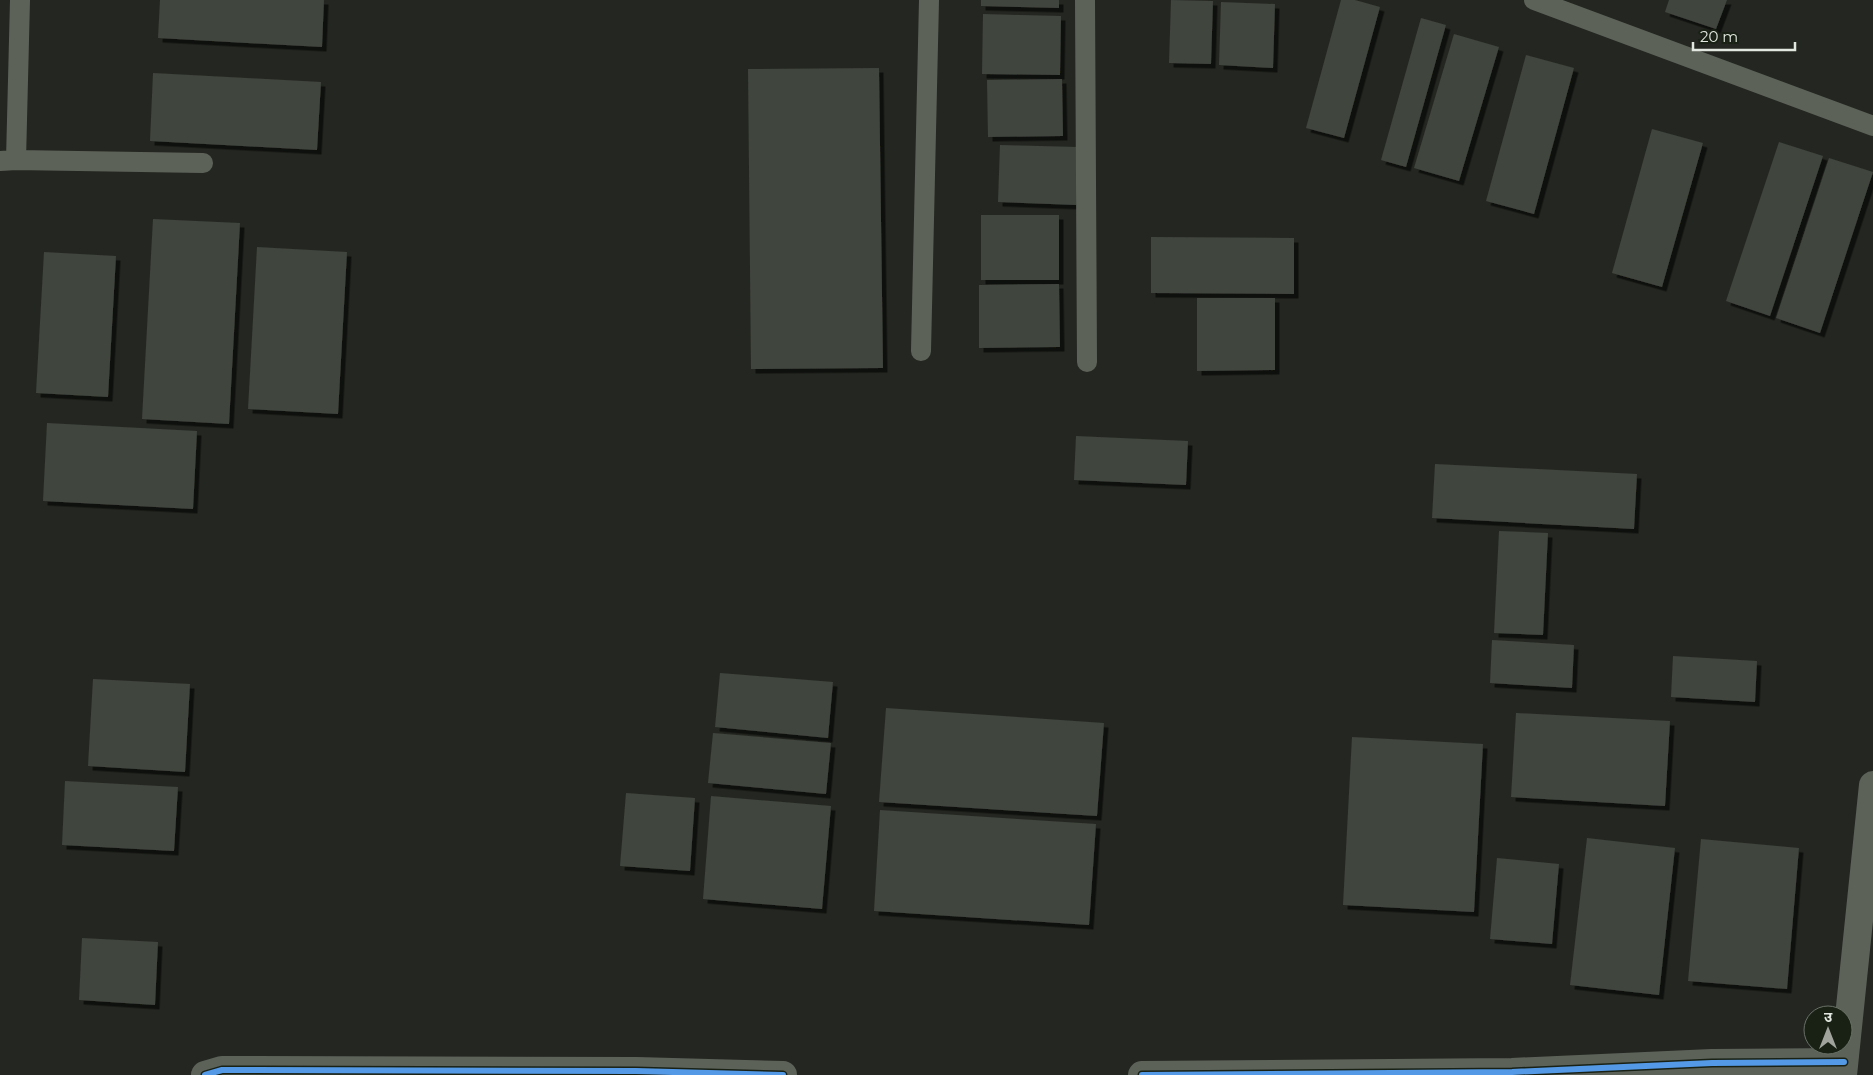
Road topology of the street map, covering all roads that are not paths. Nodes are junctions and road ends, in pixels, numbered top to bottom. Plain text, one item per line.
1 (20, 0) edge
2 (929, 0) edge
3 (1085, 0) edge
4 (1534, 0) edge
5 (1873, 126) edge
6 (8, 160) edge
7 (203, 163) dead end
8 (921, 351) dead end
9 (1087, 362) dead end
10 (1873, 785) edge
11 (1844, 1068) edge
12 (1709, 1069) edge
13 (636, 1073) edge
14 (205, 1075) edge
15 (783, 1075) edge
16 (1142, 1075) edge

1 - 6 lane
2 - 8 lane
3 - 9 lane
4 - 5 lane
6 - 7 lane
10 - 11 street
11 - 12 street
12 - 16 street
13 - 14 street
13 - 15 street

